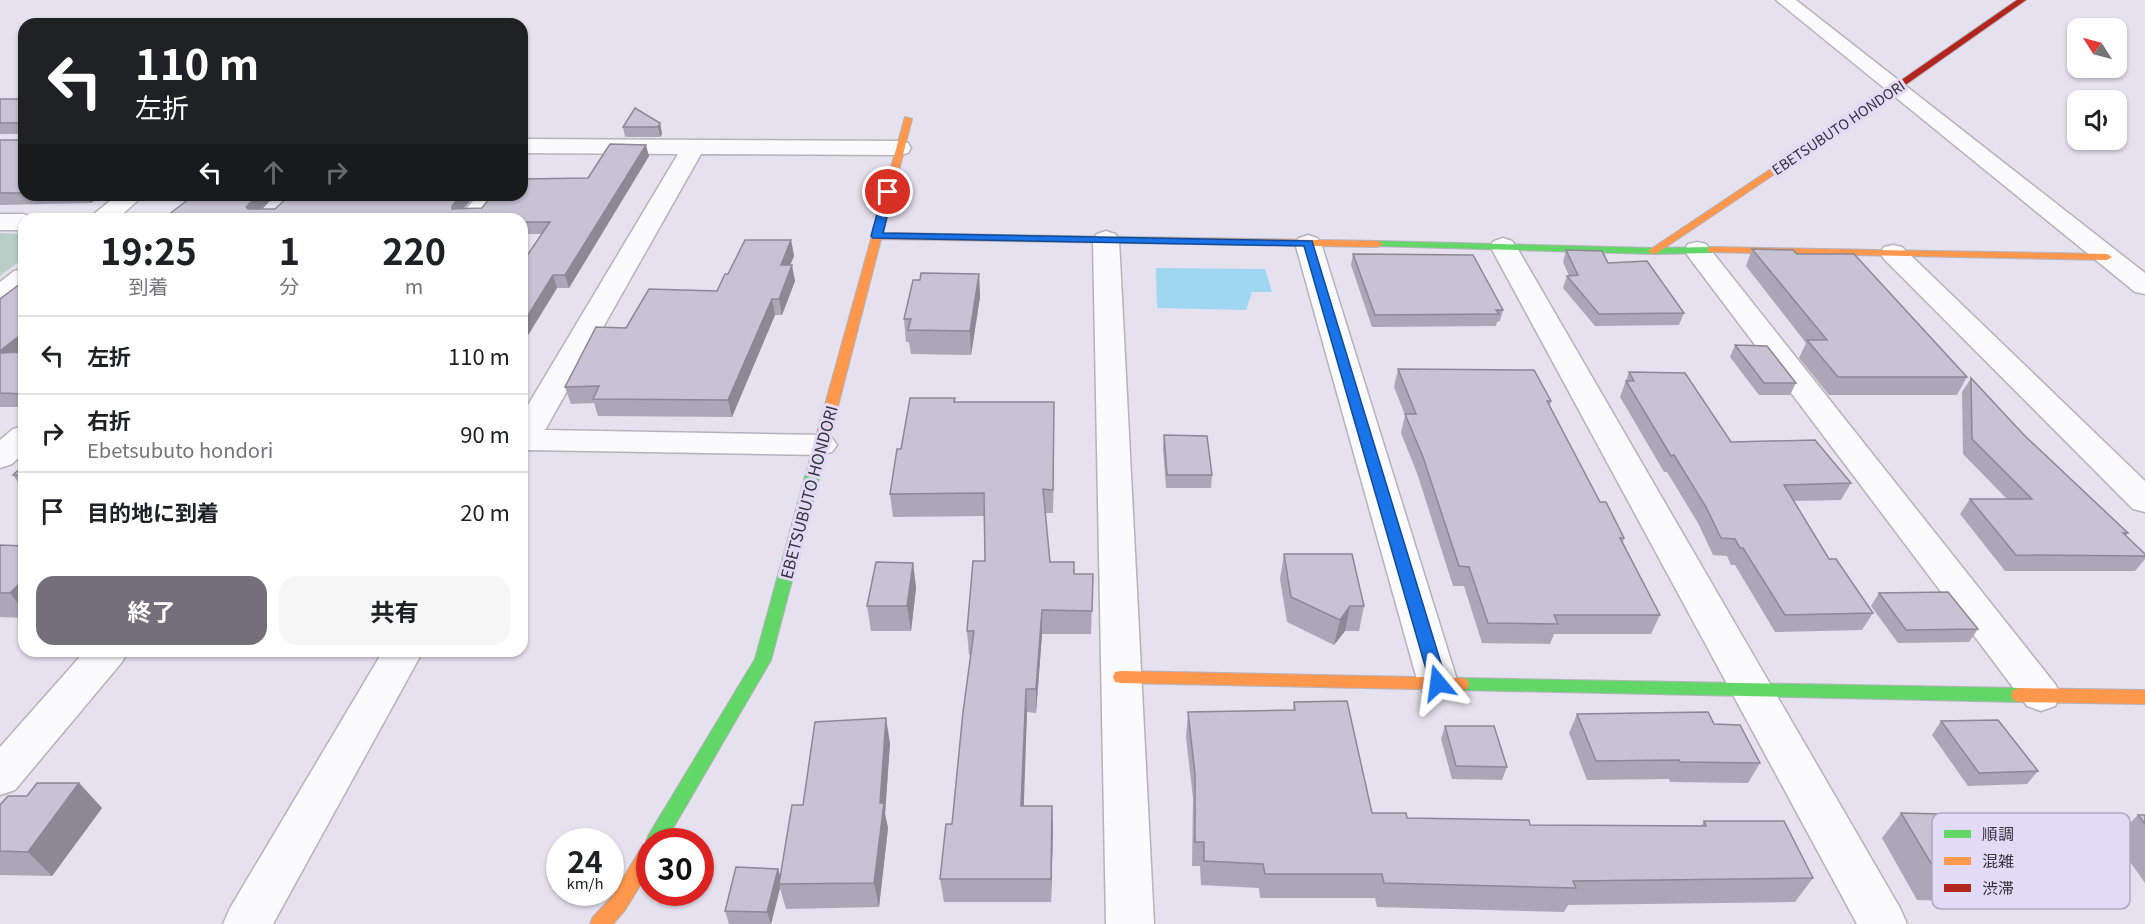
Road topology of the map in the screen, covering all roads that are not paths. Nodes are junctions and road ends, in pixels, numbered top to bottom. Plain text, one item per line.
1 (1785, 0) edge
2 (2022, 0) edge
3 (1896, 88) junction
4 (908, 119) dead end
5 (693, 147) junction
6 (900, 148) junction
7 (528, 150) edge
8 (124, 201) edge
9 (486, 201) edge
10 (109, 213) edge
11 (476, 213) edge
12 (0, 222) edge
13 (18, 222) edge
14 (877, 236) junction
15 (1106, 239) junction
16 (1308, 243) junction
17 (1503, 246) junction
18 (1697, 250) junction
19 (1653, 251) junction
20 (1893, 253) junction
21 (2108, 257) junction
22 (18, 282) edge
23 (2145, 286) edge
24 (0, 295) edge
25 (528, 431) edge
26 (0, 432) edge
27 (18, 434) edge
28 (18, 440) edge
29 (528, 441) edge
30 (821, 445) junction
31 (0, 457) edge
32 (2145, 501) edge
33 (103, 657) edge
34 (400, 657) edge
35 (1121, 677) junction
36 (1438, 683) junction
37 (1752, 690) junction
38 (2041, 695) junction
39 (2145, 697) edge
40 (0, 777) edge
41 (663, 828) edge
42 (636, 874) edge
43 (247, 924) edge
44 (600, 924) edge
45 (1130, 924) edge
46 (1883, 924) edge

1 - 3 street
2 - 3 street, EBETSUBUTO HONDORI
3 - 19 street, EBETSUBUTO HONDORI
3 - 21 street
4 - 6 street, EBETSUBUTO HONDORI
5 - 6 street
5 - 7 street
5 - 25 street
6 - 14 street, EBETSUBUTO HONDORI
8 - 10 street
9 - 11 street
12 - 13 street
14 - 15 street
14 - 30 street, EBETSUBUTO HONDORI
15 - 16 street
15 - 35 street
16 - 17 street
16 - 36 street
17 - 19 street
17 - 37 street
18 - 19 street
18 - 20 street
18 - 38 street
20 - 21 street
20 - 32 street
21 - 23 street
22 - 24 street
26 - 27 street
28 - 31 street
29 - 30 street
30 - 41 street, EBETSUBUTO HONDORI
33 - 40 street
34 - 43 street
35 - 36 street
35 - 45 street
36 - 37 street
37 - 38 street
37 - 46 street
38 - 39 street
42 - 44 street

